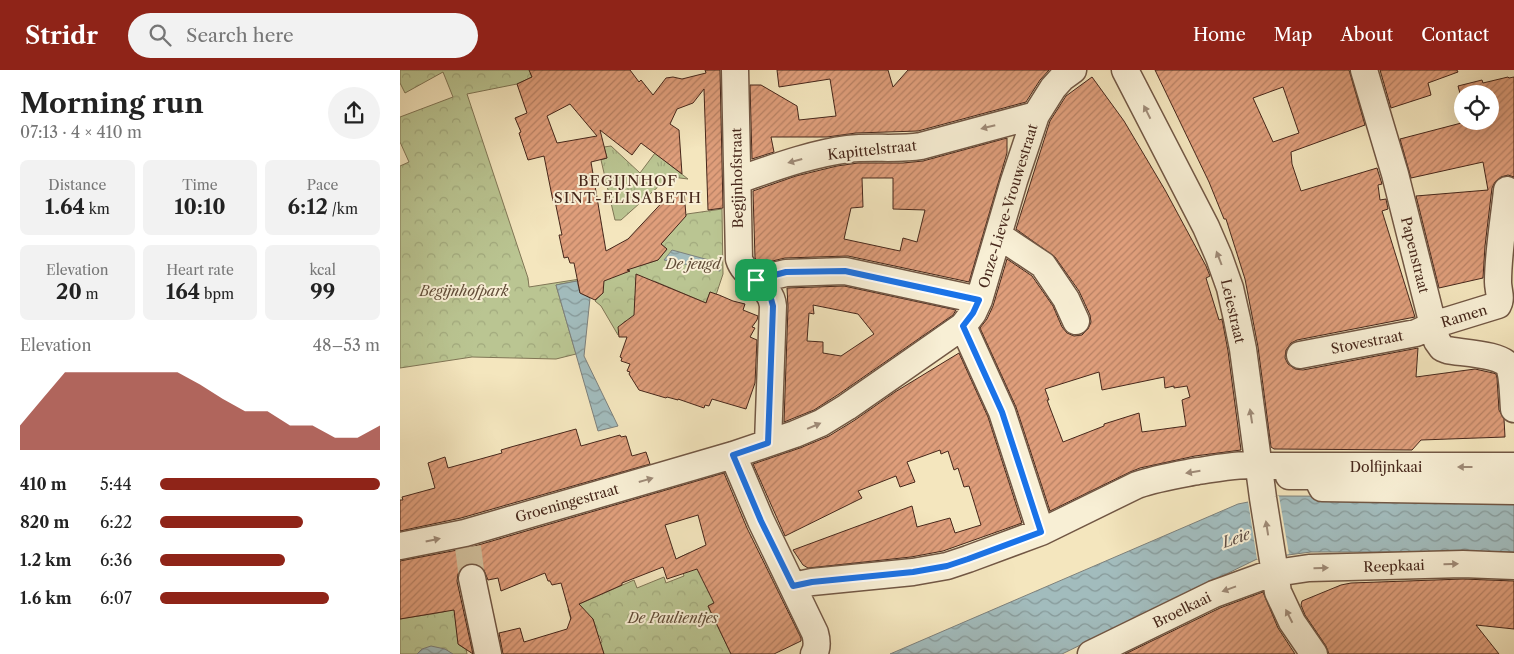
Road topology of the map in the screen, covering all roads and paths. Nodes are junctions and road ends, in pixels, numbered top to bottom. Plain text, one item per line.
1 (735, 70) edge
2 (1073, 70) edge
3 (1126, 70) edge
4 (1364, 70) edge
5 (1036, 115) junction
6 (738, 180) junction
7 (1507, 190) dead end
8 (998, 237) junction
9 (756, 280) junction
10 (979, 300) junction
11 (1076, 320) dead end
12 (1433, 325) junction
13 (963, 326) junction
14 (1300, 354) dead end
15 (1513, 396) edge
16 (768, 443) junction
17 (733, 455) junction
18 (1258, 464) junction
19 (1514, 466) edge
20 (1270, 491) junction
21 (1514, 492) edge
22 (1041, 532) junction
23 (400, 546) edge
24 (1273, 565) junction
25 (1514, 566) edge
26 (472, 578) tunnel mouth
27 (793, 586) junction
28 (488, 654) edge
29 (814, 654) edge
30 (1091, 654) edge
31 (1314, 654) edge

1 - 6 street, Begijnhofstraat
2 - 5 street, Onze-Lieve-Vrouwestraat
18 -> 3 street, Leiestraat
4 - 12 street, Papenstraat
5 -> 6 street, Kapittelstraat
5 - 8 street, Onze-Lieve-Vrouwestraat
6 - 9 street, Begijnhofstraat
7 - 12 street, Ramen
8 - 10 street, Onze-Lieve-Vrouwestraat
8 - 11 street
9 - 10 street
9 - 16 street, Begijnhofstraat
10 - 13 street, Onze-Lieve-Vrouwestraat
12 - 14 street, Stovestraat
12 - 15 street, Papenstraat
16 -> 13 street, Onze-Lieve-Vrouwestraat
13 - 22 street
16 - 17 street, Onze-Lieve-Vrouwestraat
23 -> 17 street, Groeningestraat
17 - 27 street
19 -> 18 street, Dolfijnkaai
18 - 20 street, Leiestraat
18 -> 22 street, Dolfijnkaai
20 - 21 street
24 -> 20 street, Leiestraat
22 - 27 street, Dolfijnkaai
24 -> 25 street, Reepkaai
24 -> 30 street, Broelkaai
31 -> 24 street, Leiestraat
26 - 28 street
27 - 29 street

